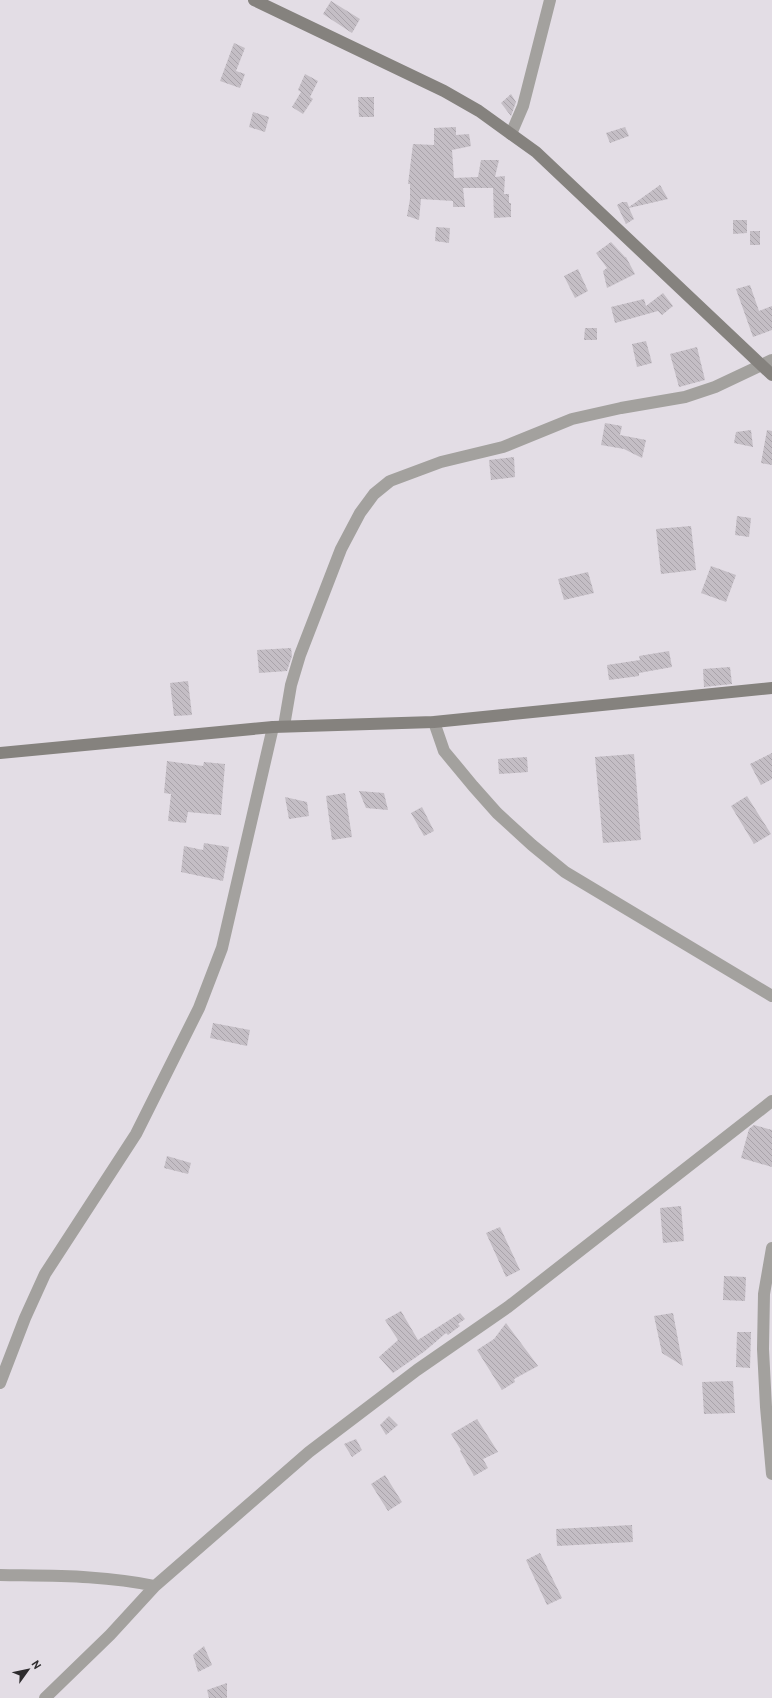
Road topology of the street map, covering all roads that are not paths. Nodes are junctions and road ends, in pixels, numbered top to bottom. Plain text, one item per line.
1 (254, 0) edge
2 (550, 0) edge
3 (511, 134) junction
4 (772, 360) edge
5 (760, 365) junction
6 (772, 375) edge
7 (772, 688) edge
8 (434, 722) junction
9 (278, 726) junction
10 (0, 754) edge
11 (772, 996) edge
12 (772, 1102) edge
13 (772, 1248) edge
14 (0, 1384) edge
15 (772, 1474) edge
16 (0, 1575) edge
17 (155, 1586) junction
18 (45, 1698) edge

1 - 3 main road
2 - 3 street
3 - 5 main road
4 - 5 street
5 - 6 main road
5 - 9 street
7 - 8 main road
8 - 9 main road
8 - 11 street
9 - 10 main road
9 - 14 street
12 - 17 street
13 - 15 street
16 - 17 street
17 - 18 street

